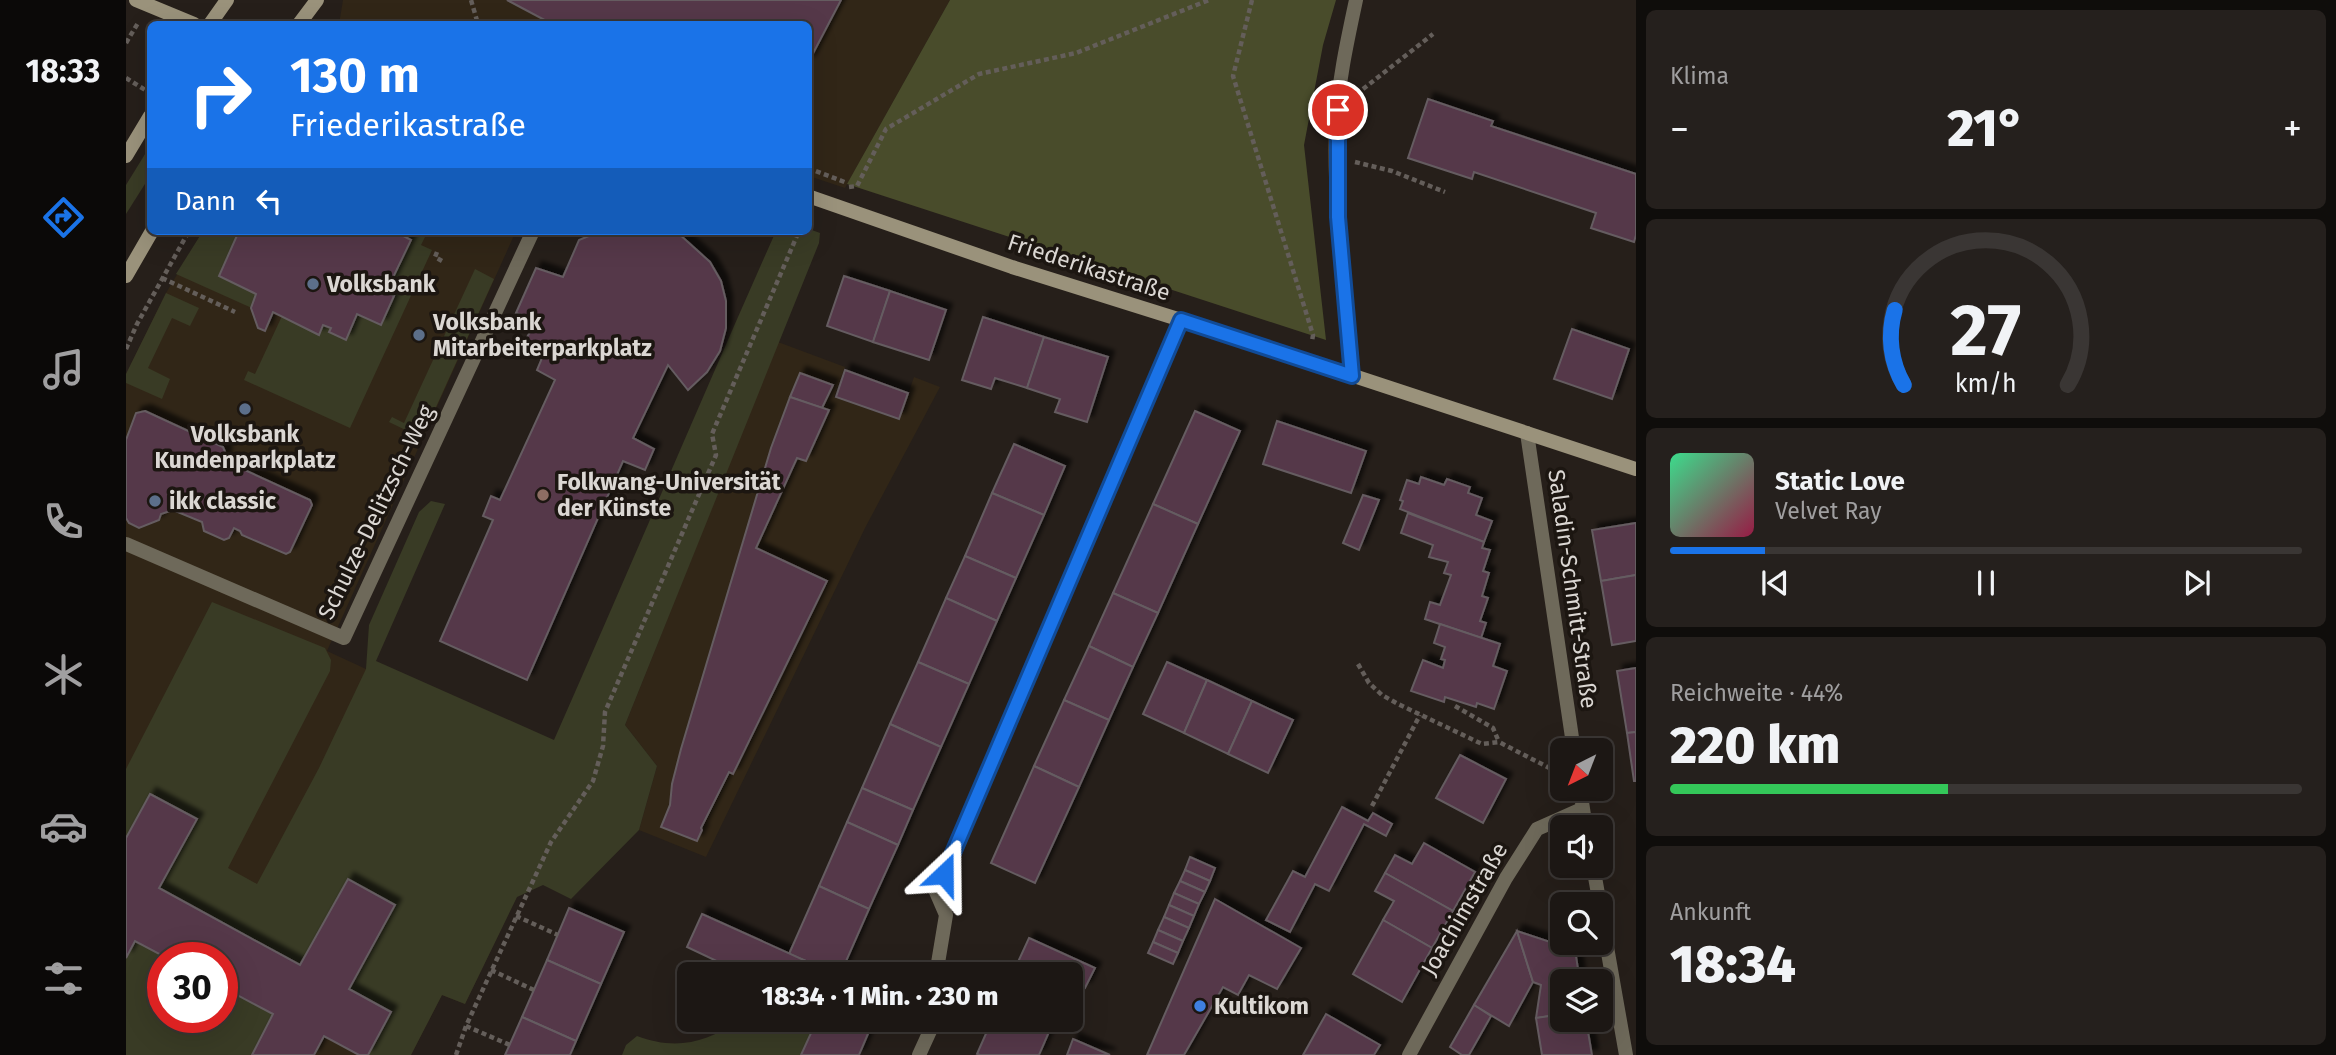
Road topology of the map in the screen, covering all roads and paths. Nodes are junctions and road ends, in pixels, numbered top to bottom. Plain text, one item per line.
1 (136, 0) edge
2 (227, 0) edge
3 (317, 0) edge
4 (471, 0) edge
5 (1209, 0) edge
6 (1252, 0) edge
7 (1356, 0) edge
8 (187, 21) edge
9 (212, 21) edge
10 (301, 21) edge
11 (477, 21) edge
12 (1433, 34) dead end
13 (126, 78) edge
14 (147, 91) edge
15 (1338, 110) junction
16 (147, 121) edge
17 (126, 156) edge
18 (1337, 160) junction
19 (1445, 192) dead end
20 (812, 196) edge
21 (812, 196) edge
22 (150, 235) edge
23 (187, 235) edge
24 (531, 235) edge
25 (797, 235) edge
26 (437, 252) dead end
27 (442, 261) dead end
28 (126, 276) edge
29 (162, 278) junction
30 (235, 312) dead end
31 (1181, 320) junction
32 (1311, 345) dead end
33 (126, 349) edge
34 (1352, 376) junction
35 (1527, 433) junction
36 (1636, 469) edge
37 (126, 544) edge
38 (1358, 664) dead end
39 (1455, 706) dead end
40 (1420, 715) junction
41 (1572, 738) edge
42 (1499, 742) junction
43 (1550, 768) edge
44 (1581, 802) edge
45 (1373, 806) dead end
46 (1582, 809) junction
47 (1583, 815) edge
48 (516, 916) junction
49 (558, 935) dead end
50 (1608, 955) edge
51 (938, 962) edge
52 (491, 970) junction
53 (534, 990) dead end
54 (466, 1026) junction
55 (930, 1032) edge
56 (510, 1045) dead end
57 (456, 1055) edge
58 (919, 1055) edge
59 (1409, 1055) edge
60 (1626, 1055) edge

1 - 8 street
2 - 9 street
3 - 10 street
4 - 11 path
5 - 20 path
6 - 32 path
7 - 15 street
12 - 15 path
13 - 14 path
15 - 18 street
16 - 17 street
18 - 19 path
18 - 34 street
21 - 31 street, Friederikastraße
22 - 28 street
23 - 29 path
24 - 37 street, Schulze-Delitzsch-Weg
25 - 48 path
26 - 27 path
29 - 30 path
29 - 33 path
31 - 34 street, Friederikastraße
31 - 51 street
34 - 35 street, Friederikastraße
35 - 36 street, Friederikastraße
35 - 41 street, Saladin-Schmitt-Straße
38 - 40 path
39 - 42 path
40 - 42 path
40 - 45 path
42 - 43 path
44 - 46 street
46 - 47 street
46 - 59 street, Joachimstraße
48 - 49 path
48 - 52 path
50 - 60 street
52 - 53 path
52 - 54 path
54 - 56 path
54 - 57 path
55 - 58 street

